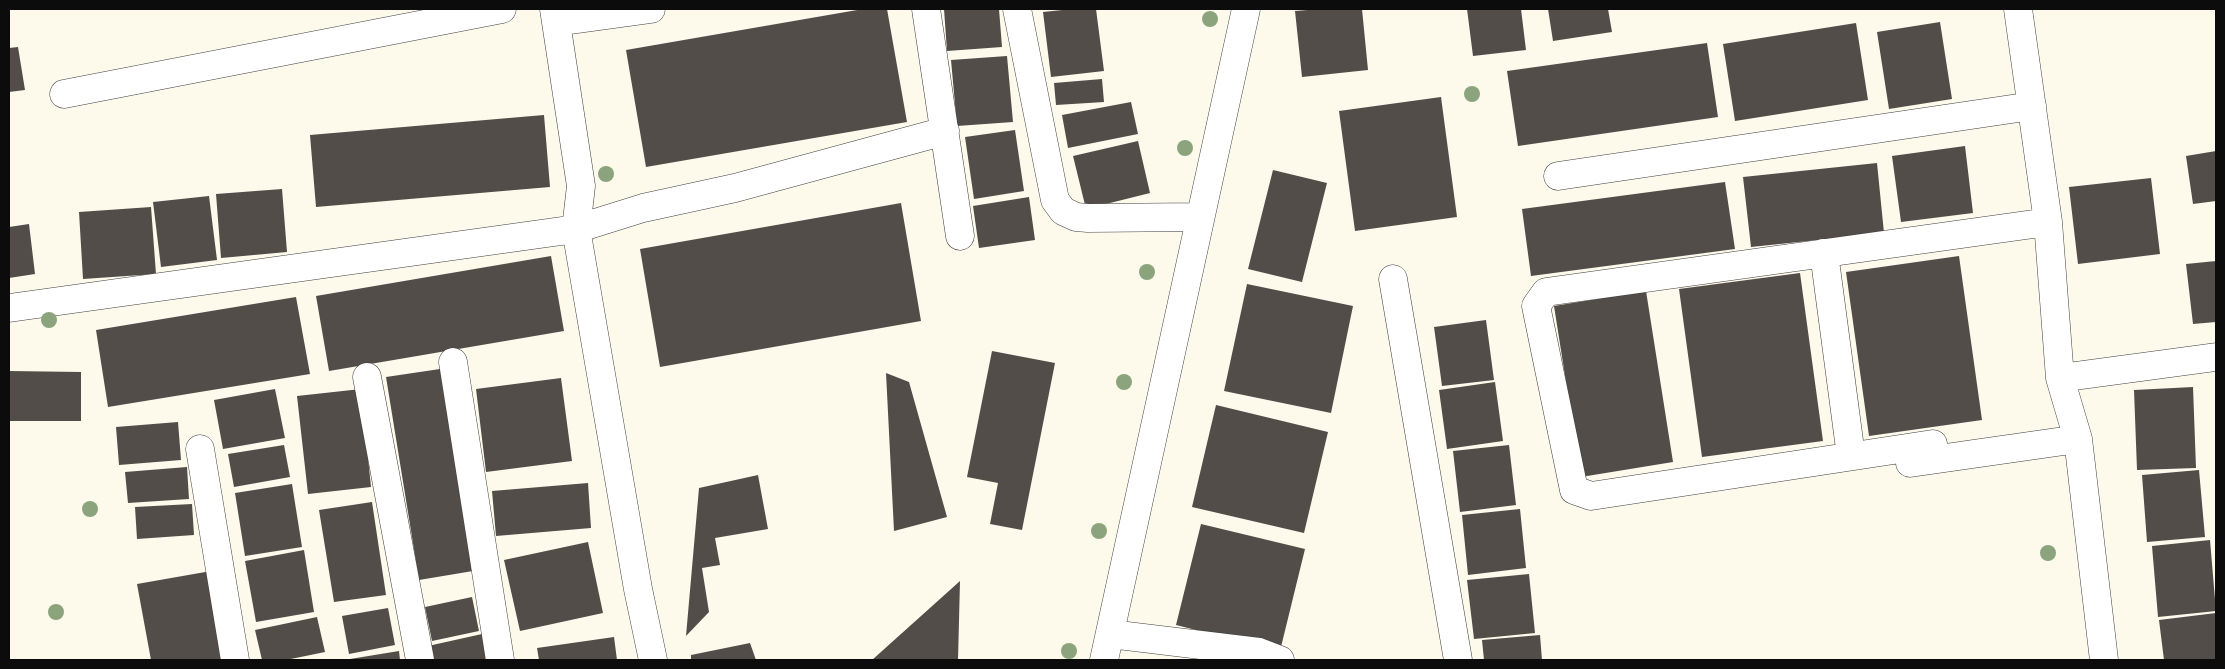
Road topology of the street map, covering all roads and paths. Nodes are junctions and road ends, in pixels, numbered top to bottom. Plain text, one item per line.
1 (502, 9) edge
2 (651, 9) edge
3 (926, 9) edge
4 (1017, 9) edge
5 (1246, 9) edge
6 (2018, 9) edge
7 (555, 15) edge
8 (64, 94) dead end
9 (2032, 106) junction
10 (945, 131) junction
11 (1558, 176) dead end
12 (1200, 217) junction
13 (2048, 222) junction
14 (576, 228) junction
15 (960, 236) dead end
16 (1824, 253) junction
17 (1394, 279) dead end
18 (9, 308) edge
19 (2216, 357) edge
20 (453, 362) dead end
21 (366, 377) dead end
22 (2060, 378) junction
23 (2078, 440) junction
24 (1933, 444) dead end
25 (200, 449) dead end
26 (1851, 456) junction
27 (1653, 499) dead end
28 (1107, 647) edge
29 (235, 660) edge
30 (420, 660) edge
31 (500, 660) edge
32 (653, 660) edge
33 (1280, 660) edge
34 (1458, 660) edge
35 (2104, 660) edge

1 - 8 street
2 - 7 street
3 - 10 street
4 - 12 street
5 - 12 street
6 - 9 street
7 - 14 street
9 - 11 street
9 - 13 street
10 - 14 street
10 - 15 street
12 - 28 street
13 - 16 street
13 - 22 street
14 - 18 street
14 - 32 street
16 - 26 street
16 - 26 street
17 - 34 street
19 - 22 street
20 - 31 street
21 - 30 street
22 - 23 street
23 - 27 street
23 - 35 street
24 - 26 street
25 - 29 street
28 - 33 street

